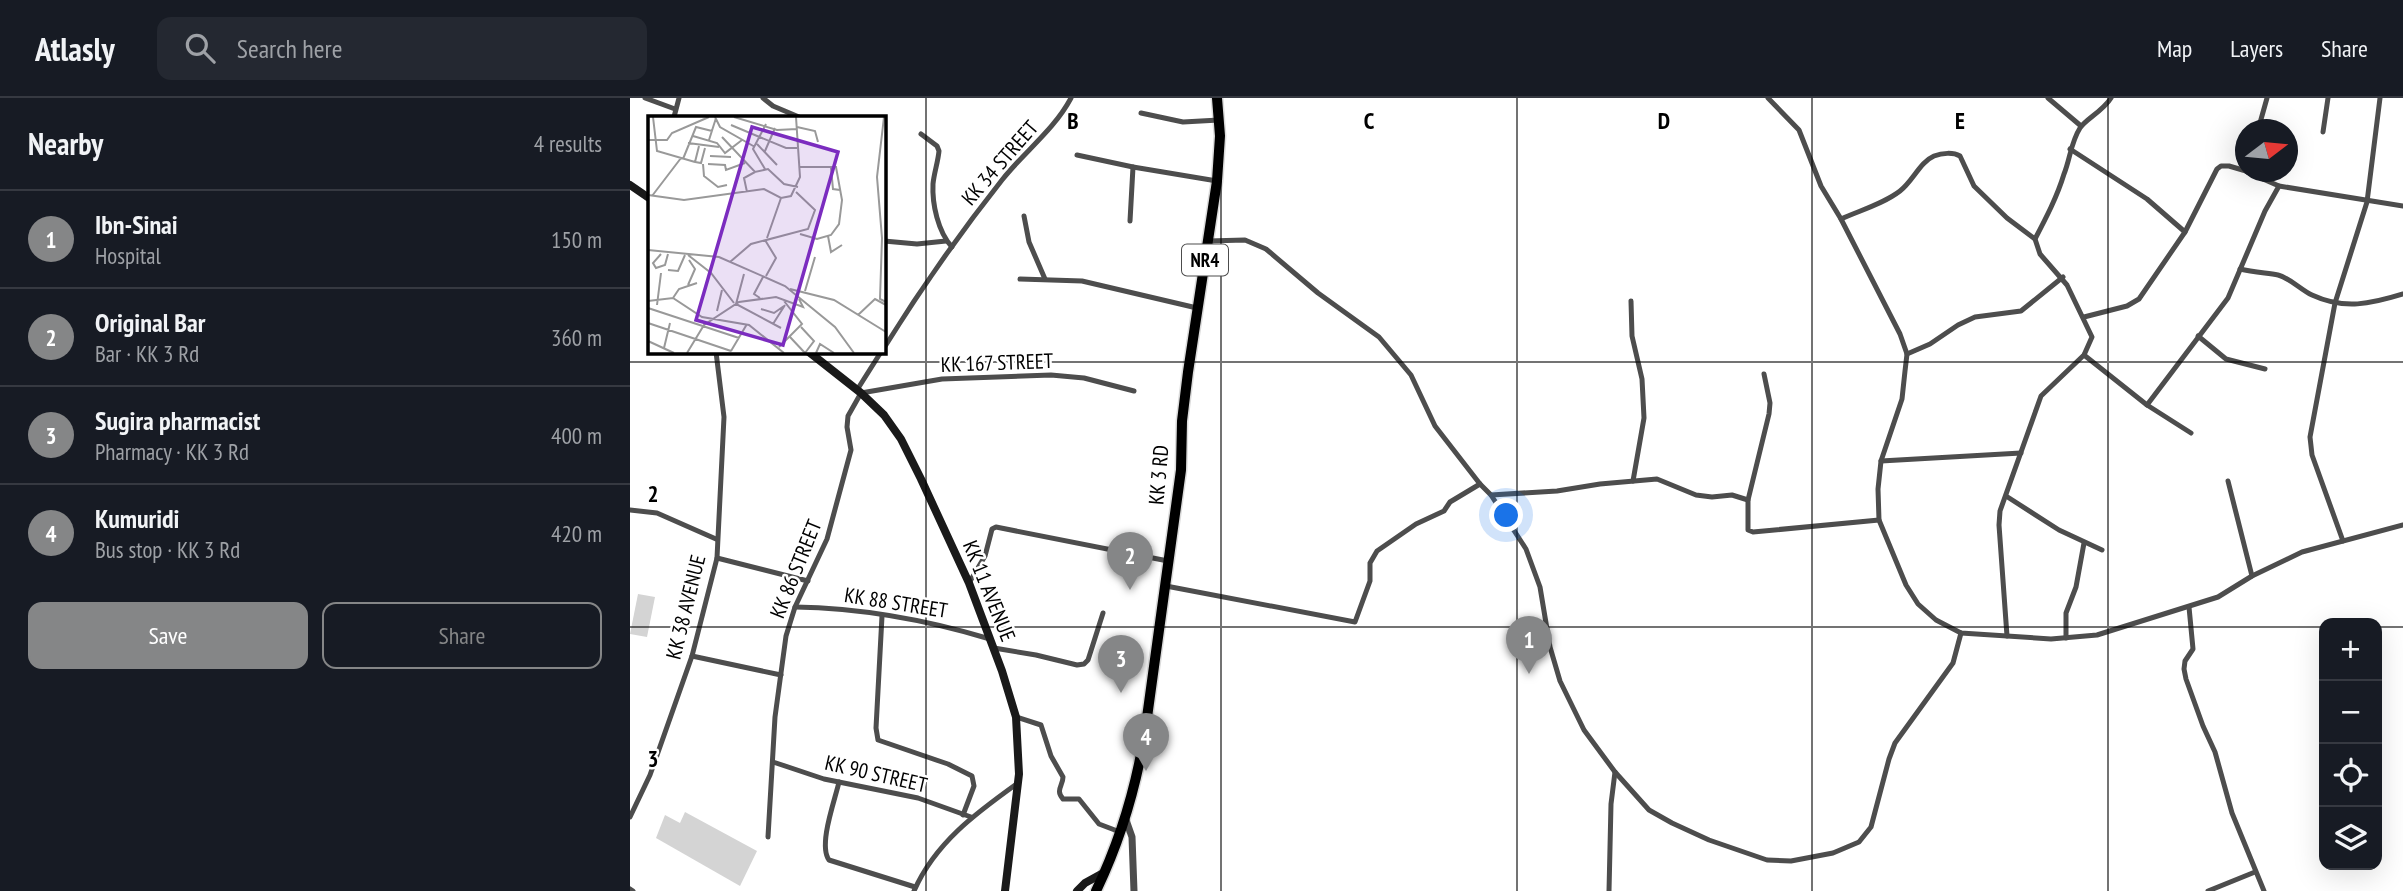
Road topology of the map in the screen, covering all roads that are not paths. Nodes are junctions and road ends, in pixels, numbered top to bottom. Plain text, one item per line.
1 (646, 98) edge
2 (679, 98) edge
3 (763, 98) edge
4 (1071, 98) edge
5 (1217, 98) edge
6 (1768, 98) edge
7 (2048, 98) edge
8 (2111, 98) edge
9 (2267, 98) edge
10 (2328, 98) edge
11 (2380, 98) edge
12 (675, 109) junction
13 (1141, 113) dead end
14 (674, 116) edge
15 (797, 116) edge
16 (2261, 119) edge
17 (1219, 120) junction
18 (2081, 126) junction
19 (2323, 132) dead end
20 (921, 134) dead end
21 (2070, 149) junction
22 (1077, 155) dead end
23 (1133, 167) junction
24 (2235, 168) edge
25 (1217, 181) junction
26 (2270, 182) edge
27 (630, 186) edge
28 (2279, 186) junction
29 (648, 197) edge
30 (2367, 202) junction
31 (2403, 206) edge
32 (1024, 216) dead end
33 (1841, 219) junction
34 (1130, 221) dead end
35 (2185, 232) junction
36 (2035, 239) junction
37 (886, 241) edge
38 (946, 241) junction
39 (1208, 241) junction
40 (951, 247) junction
41 (2240, 269) junction
42 (2063, 277) junction
43 (1020, 278) dead end
44 (1045, 279) junction
45 (2403, 294) edge
46 (1630, 301) dead end
47 (2335, 303) junction
48 (1197, 308) junction
49 (2084, 317) junction
50 (2198, 337) junction
51 (886, 344) edge
52 (716, 354) edge
53 (812, 354) edge
54 (880, 354) edge
55 (1907, 355) junction
56 (2084, 355) junction
57 (2265, 369) dead end
58 (1764, 374) dead end
59 (859, 391) junction
60 (1134, 391) dead end
61 (2147, 405) junction
62 (2191, 433) dead end
63 (2021, 453) junction
64 (1881, 461) junction
65 (1633, 481) junction
66 (2228, 481) dead end
67 (1480, 484) junction
68 (1491, 495) junction
69 (2006, 496) junction
70 (1748, 500) junction
71 (630, 510) edge
72 (1879, 520) junction
73 (2403, 526) edge
74 (716, 539) junction
75 (2343, 541) junction
76 (2084, 543) junction
77 (2102, 550) dead end
78 (717, 558) junction
79 (1168, 561) junction
80 (2252, 576) junction
81 (808, 581) junction
82 (969, 583) junction
83 (1166, 586) junction
84 (796, 607) junction
85 (2189, 607) junction
86 (1103, 613) dead end
87 (882, 616) junction
88 (1961, 633) junction
89 (2007, 636) junction
90 (2066, 638) junction
91 (990, 639) junction
92 (994, 648) junction
93 (692, 656) junction
94 (781, 675) junction
95 (1016, 718) junction
96 (773, 762) junction
97 (1615, 772) junction
98 (839, 782) junction
99 (1018, 783) junction
100 (963, 815) junction
101 (630, 816) edge
102 (971, 817) junction
103 (1126, 820) junction
104 (1120, 832) junction
105 (768, 837) dead end
106 (1105, 872) junction
107 (2255, 872) junction
108 (914, 889) edge
109 (1005, 891) edge
110 (1077, 891) edge
111 (1097, 891) edge
112 (1134, 891) edge
113 (1609, 891) edge
114 (2208, 891) edge
115 (2264, 891) edge

1 - 12 street
2 - 12 street
3 - 15 street
4 - 40 street, KK 34 STREET
5 - 17 highway, KK 3 RD / NR4
6 - 33 street
7 - 18 street
8 - 18 street
9 - 16 street
10 - 19 street
11 - 30 street
12 - 14 street
13 - 17 street
17 - 25 highway, KK 3 RD / NR4
18 - 21 street
20 - 38 street
21 - 35 street
21 - 36 street
22 - 23 street
23 - 25 street
23 - 34 street
24 - 35 street
25 - 39 highway, KK 3 RD / NR4
26 - 28 street
27 - 29 main road
28 - 30 street
28 - 41 street
30 - 31 street
30 - 47 street
32 - 44 street
33 - 36 street
33 - 55 street
35 - 49 street
36 - 42 street
37 - 38 street
38 - 40 street
39 - 48 highway, KK 3 RD / NR4
39 - 67 street
40 - 51 street, KK 34 STREET
41 - 47 street
41 - 50 street
42 - 49 street
42 - 55 street
43 - 44 street
44 - 48 street
45 - 47 street
46 - 65 street
47 - 75 street
48 - 79 highway, KK 3 RD / NR4
49 - 56 street
50 - 57 street
50 - 61 street
52 - 74 street, KK 38 AVENUE
53 - 59 main road, KK 11 AVENUE
54 - 59 street, KK 86 STREET
55 - 64 street
56 - 61 street
56 - 63 street
58 - 70 street
59 - 60 street, KK 167 STREET
59 - 81 street, KK 86 STREET
59 - 82 main road, KK 11 AVENUE
61 - 62 street
63 - 64 street
63 - 69 street
64 - 72 street
65 - 68 street
65 - 70 street
66 - 80 street
67 - 68 street
67 - 83 street
68 - 97 street
69 - 76 street
69 - 89 street
70 - 72 street
71 - 74 street
72 - 88 street
73 - 75 street
74 - 78 street, KK 38 AVENUE
75 - 80 street
76 - 77 street
76 - 90 street
78 - 81 street
78 - 93 street, KK 38 AVENUE
79 - 82 street
79 - 83 highway, KK 3 RD / NR4
80 - 85 street
81 - 84 street, KK 86 STREET
82 - 91 main road, KK 11 AVENUE
83 - 103 highway, KK 3 RD / NR4
84 - 87 street, KK 88 STREET
84 - 94 street, KK 86 STREET
85 - 90 street
85 - 107 street
86 - 92 street
87 - 91 street, KK 88 STREET
87 - 100 street
88 - 89 street
88 - 97 street
89 - 90 street
91 - 92 main road, KK 11 AVENUE
92 - 95 main road, KK 11 AVENUE
93 - 94 street
93 - 101 street, KK 38 AVENUE
94 - 96 street, KK 86 STREET
95 - 99 main road, KK 11 AVENUE
95 - 104 street
96 - 98 street, KK 90 STREET
96 - 105 street, KK 86 STREET
97 - 113 street
98 - 100 street, KK 90 STREET
98 - 108 street
99 - 102 street
99 - 109 main road, KK 11 AVENUE
100 - 102 street, KK 90 STREET
102 - 108 street
103 - 104 highway, KK 3 RD / NR4
103 - 112 street
104 - 106 highway, KK 3 RD / NR4
106 - 110 main road
106 - 111 highway, KK 3 RD / NR4
107 - 114 street
107 - 115 street

